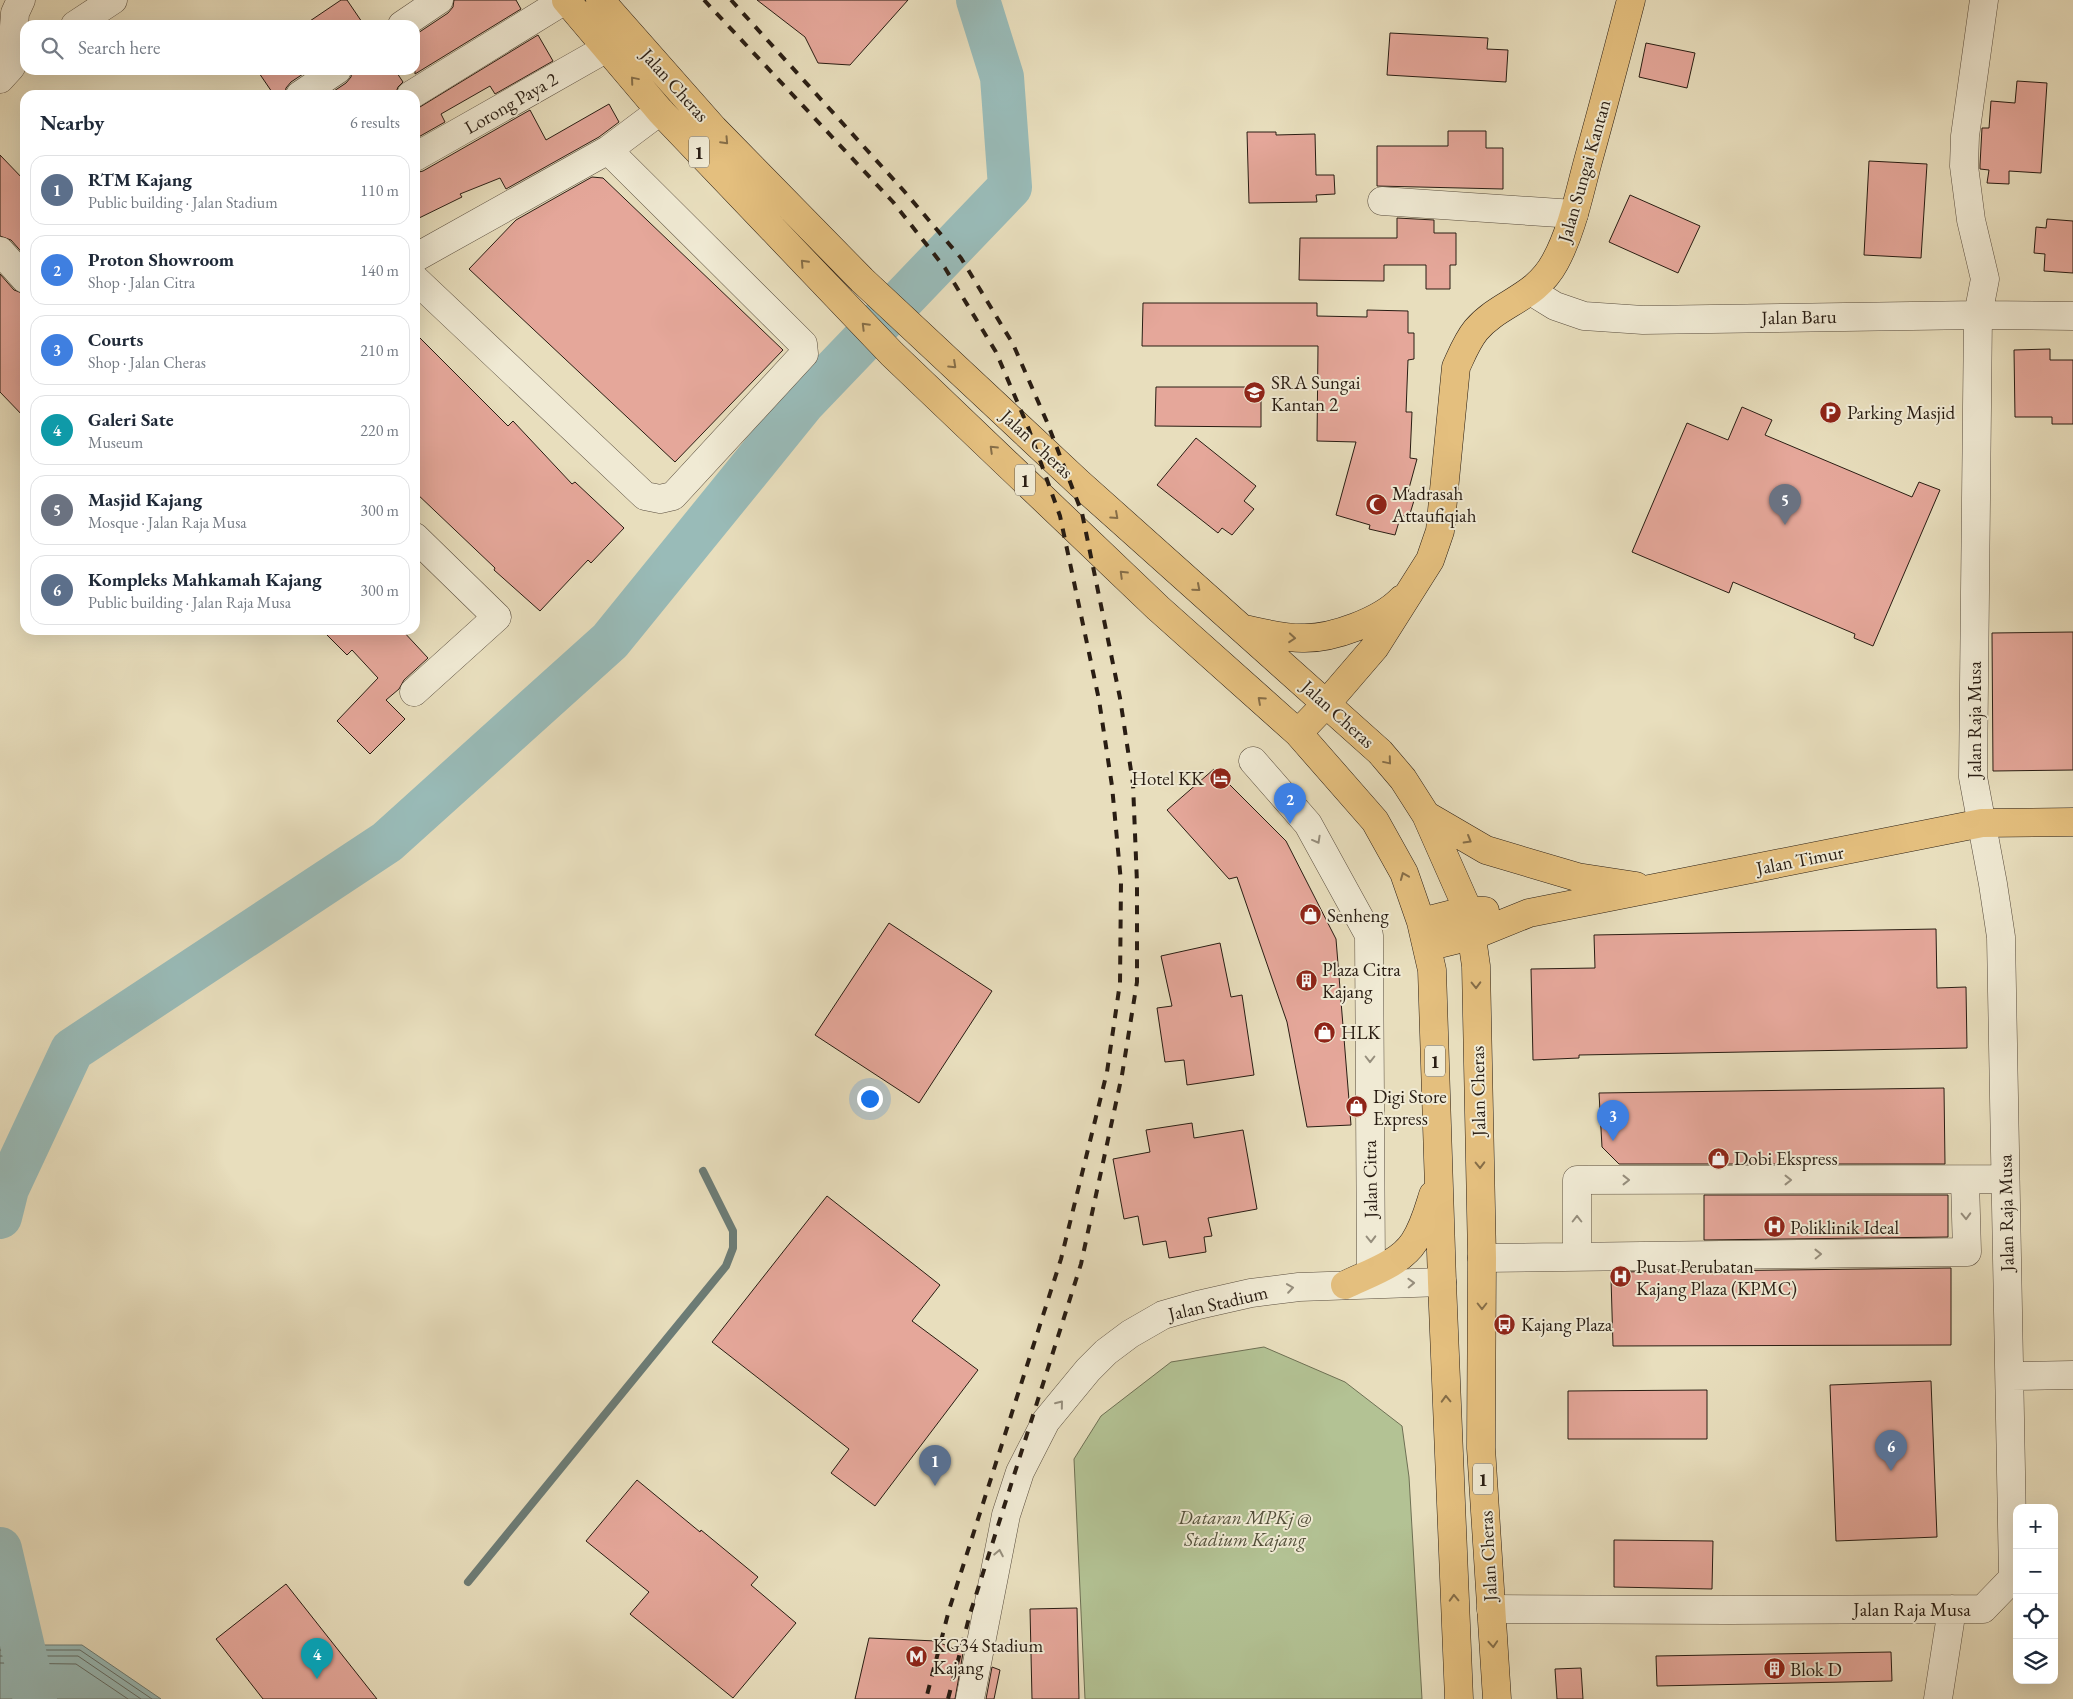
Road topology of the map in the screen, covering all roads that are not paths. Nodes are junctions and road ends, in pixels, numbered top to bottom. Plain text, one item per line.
1 (113, 0) edge
2 (439, 0) edge
3 (565, 0) edge
4 (600, 0) edge
5 (1631, 0) edge
6 (1984, 0) edge
7 (12, 9) edge
8 (83, 20) edge
9 (409, 20) edge
10 (607, 48) junction
11 (12, 68) edge
12 (329, 75) edge
13 (307, 90) edge
14 (419, 90) edge
15 (660, 111) junction
16 (608, 150) junction
17 (420, 154) edge
18 (1382, 200) dead end
19 (1574, 214) junction
20 (0, 251) edge
21 (420, 255) edge
22 (20, 273) edge
23 (420, 284) edge
24 (1531, 291) junction
25 (1978, 314) junction
26 (2073, 316) edge
27 (420, 542) edge
28 (1419, 579) junction
29 (1244, 629) junction
30 (414, 692) dead end
31 (1326, 704) junction
32 (1298, 733) junction
33 (1253, 761) dead end
34 (1426, 815) junction
35 (2073, 822) edge
36 (1982, 823) junction
37 (1656, 889) junction
38 (1468, 910) junction
39 (1529, 913) junction
40 (1424, 934) junction
41 (1472, 936) junction
42 (1438, 1176) junction
43 (2005, 1179) junction
44 (1965, 1180) junction
45 (1577, 1257) junction
46 (1482, 1258) junction
47 (1372, 1272) junction
48 (1442, 1282) junction
49 (1345, 1285) junction
50 (2073, 1375) edge
51 (2011, 1376) junction
52 (1491, 1609) junction
53 (1952, 1609) junction
54 (970, 1699) edge
55 (1459, 1699) edge
56 (1497, 1699) edge
57 (1938, 1699) edge

1 - 8 street
2 - 9 street
3 - 10 main road, Jalan Cheras / 1
3 - 14 street
4 -> 29 main road, Jalan Cheras / 1
5 - 19 main road, Jalan Sungai Kantan
6 - 25 street, Jalan Raja Musa
7 - 11 street
15 -> 10 main road, Jalan Cheras / 1
10 - 17 street, Lorong Paya 2
12 - 13 street
15 - 16 street
32 -> 15 main road, Jalan Cheras / 1
16 - 21 street
16 - 23 street
18 - 19 street
19 - 24 main road, Jalan Sungai Kantan
20 - 22 street
24 - 25 street, Jalan Baru
24 - 28 main road, Jalan Sungai Kantan
25 - 26 street, Jalan Baru
25 - 36 street, Jalan Raja Musa
27 - 30 street
29 -> 28 main road
28 - 31 main road, Jalan Sungai Kantan
29 - 31 main road, Jalan Cheras / 1
31 - 32 main road, Jalan Sungai Kantan
31 -> 34 main road, Jalan Cheras / 1
40 -> 32 main road, Jalan Cheras / 1
33 -> 47 street, Jalan Citra
34 -> 37 main road
34 - 38 main road, Jalan Cheras / 1
35 - 36 main road, Jalan Timur
36 - 37 main road, Jalan Timur
36 - 43 street, Jalan Raja Musa
37 - 39 main road, Jalan Timur
38 - 39 main road, Jalan Timur
38 - 40 main road, Jalan Timur
38 - 41 main road, Jalan Cheras / 1
39 - 41 main road, Jalan Timur
40 - 41 main road, Jalan Timur
40 - 42 main road, Jalan Cheras / 1
41 -> 46 main road, Jalan Cheras / 1
42 - 47 main road
42 - 48 main road, Jalan Cheras / 1
43 - 44 street
43 - 51 street, Jalan Raja Musa
44 - 45 street
45 -> 44 street
45 - 46 street
46 -> 52 main road, Jalan Cheras / 1
47 - 49 main road
49 -> 48 street, Jalan Stadium
55 -> 48 main road, Jalan Cheras / 1
54 -> 49 street, Jalan Stadium
50 - 51 street
51 - 53 street, Jalan Raja Musa
52 - 53 street, Jalan Raja Musa
52 -> 56 main road, Jalan Cheras / 1
53 - 57 street

